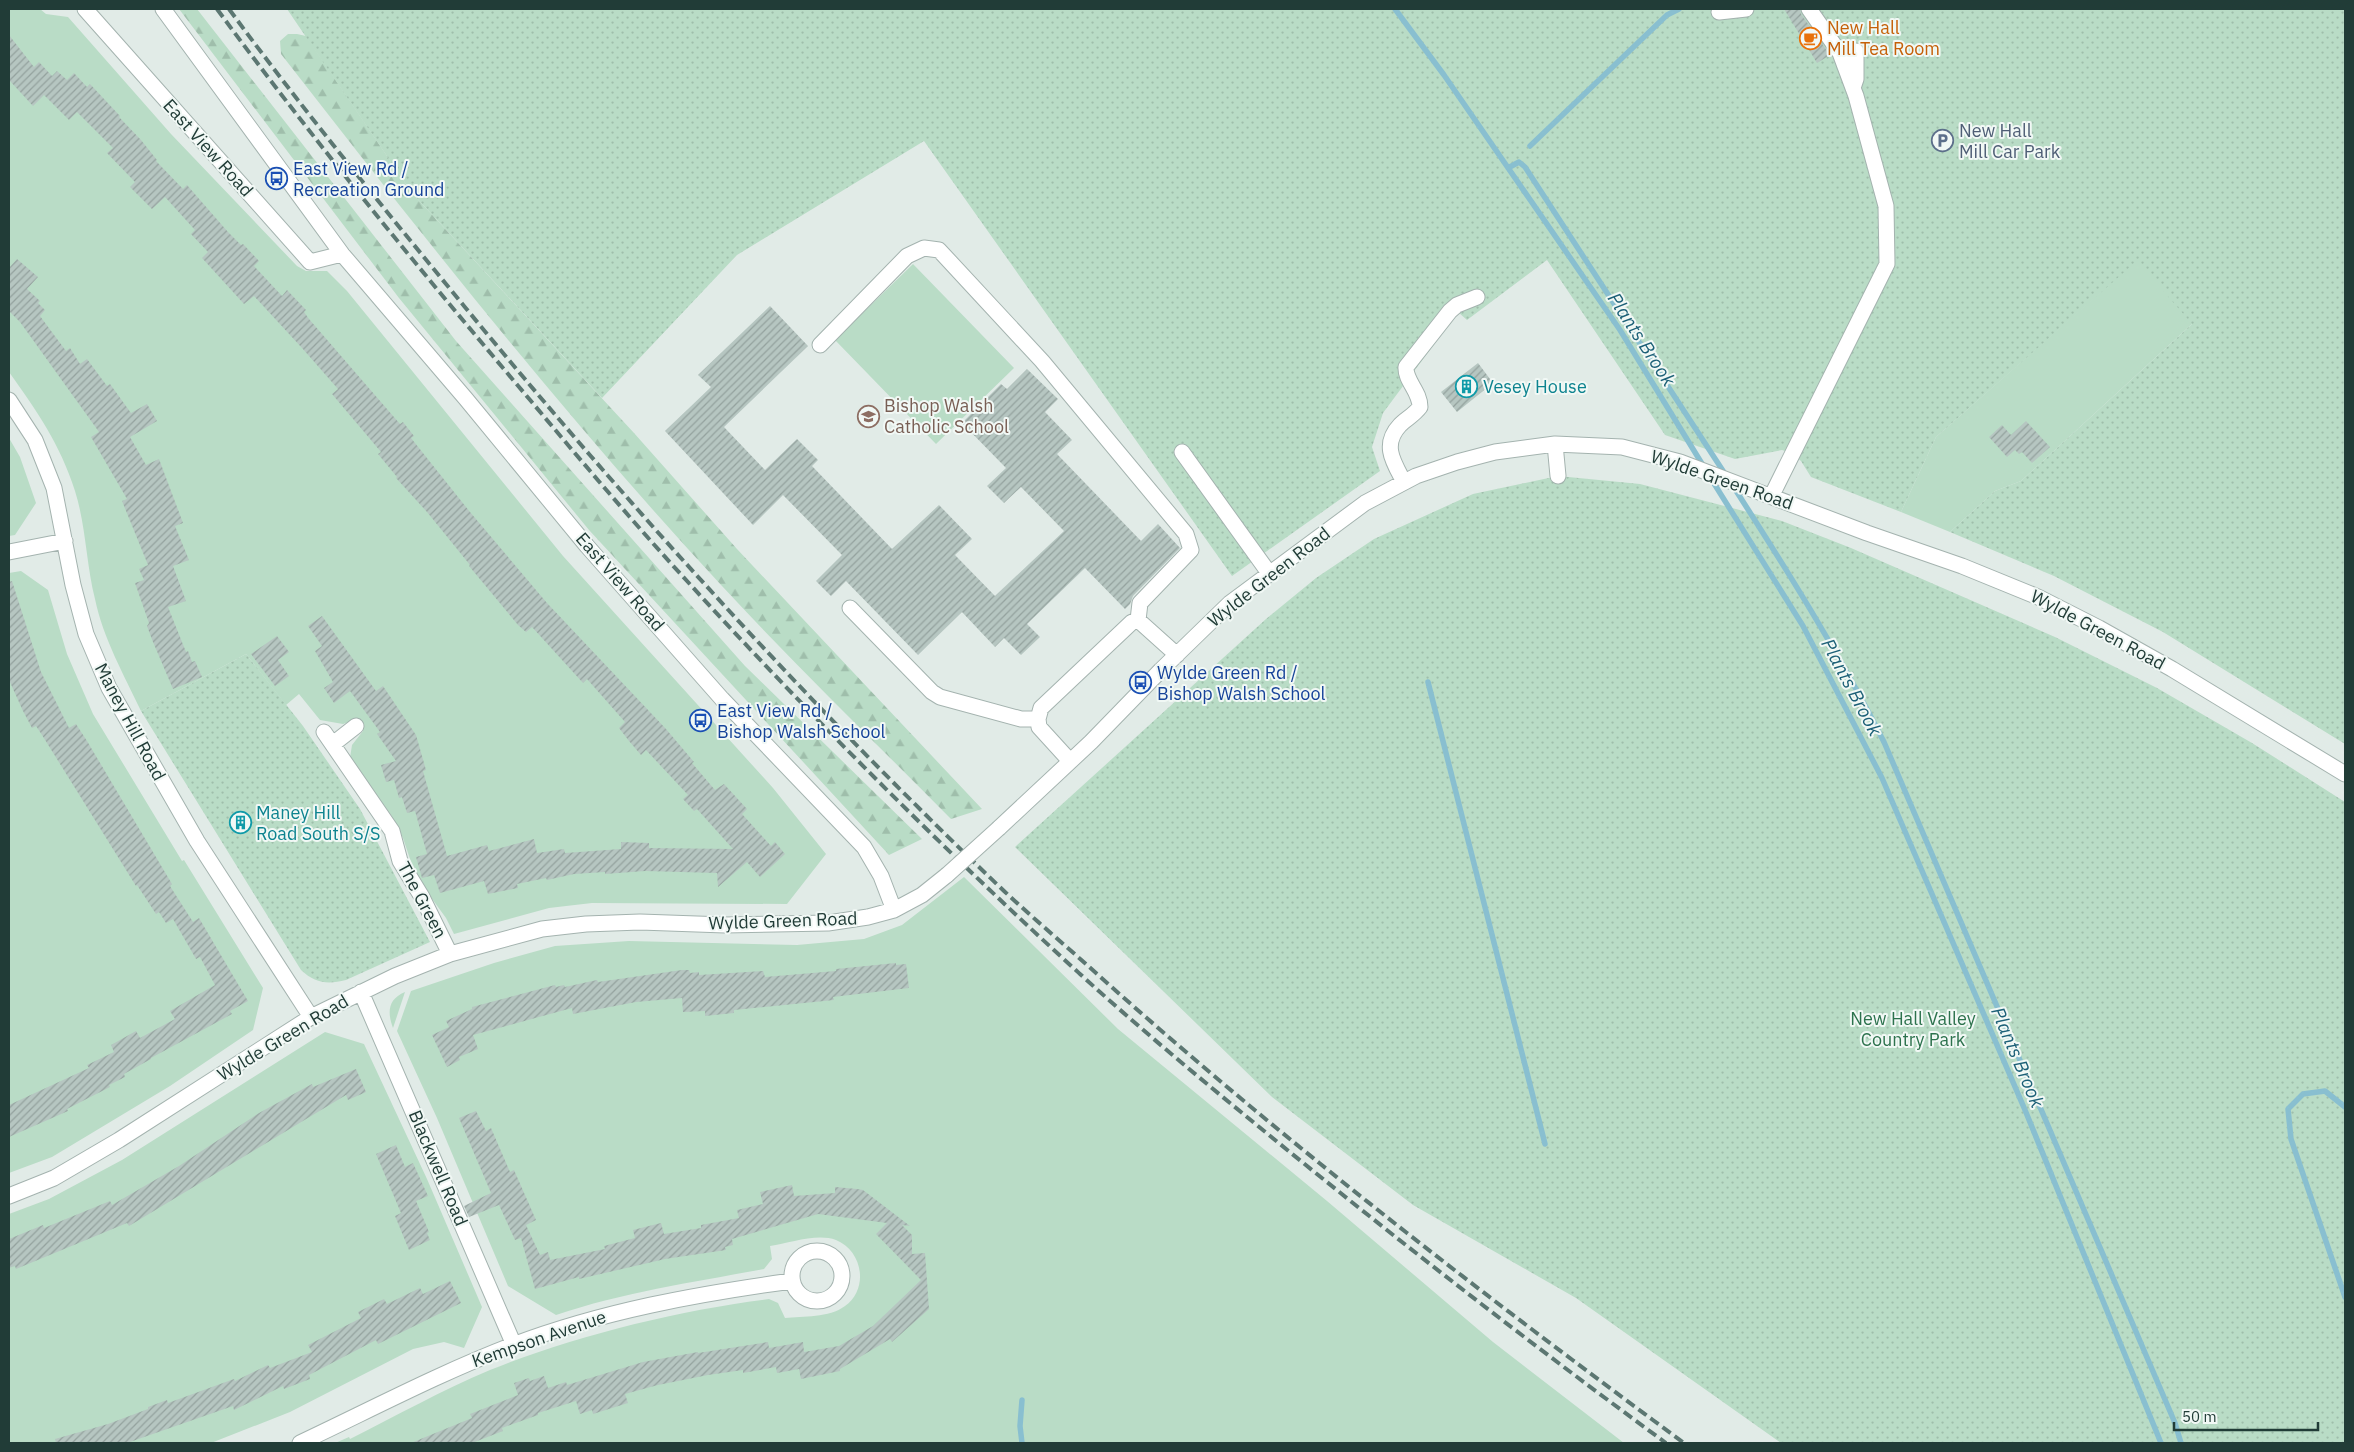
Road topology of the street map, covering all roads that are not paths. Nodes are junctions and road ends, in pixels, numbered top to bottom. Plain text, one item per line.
1 (85, 9) edge
2 (163, 9) edge
3 (1746, 9) edge
4 (1809, 9) edge
5 (1719, 12) dead end
6 (1856, 51) dead end
7 (1853, 89) junction
8 (342, 254) junction
9 (1477, 297) dead end
10 (820, 345) dead end
11 (9, 400) edge
12 (1555, 444) junction
13 (1182, 452) dead end
14 (1558, 476) dead end
15 (1404, 482) junction
16 (1772, 495) junction
17 (65, 541) junction
18 (9, 552) edge
19 (1270, 573) junction
20 (850, 608) dead end
21 (1138, 620) junction
22 (1177, 655) junction
23 (1038, 719) junction
24 (356, 726) dead end
25 (1070, 761) junction
26 (2345, 774) edge
27 (894, 910) junction
28 (450, 954) junction
29 (361, 992) junction
30 (311, 1017) junction
31 (9, 1196) edge
32 (792, 1281) dead end
33 (514, 1345) junction
34 (300, 1443) edge

1 - 8 street, East View Road
2 - 8 street, East View Road
3 - 5 street
4 - 7 street
6 - 7 street
7 - 16 street
8 - 27 street, East View Road
9 - 15 street
10 - 21 street
11 - 17 street, Maney Hill Road
12 - 14 street
12 - 15 street, Wylde Green Road
12 - 16 street, Wylde Green Road
13 - 19 street
15 - 19 street, Wylde Green Road
16 - 26 street, Wylde Green Road
17 - 18 street
17 - 30 street, Maney Hill Road
19 - 22 street, Wylde Green Road
20 - 23 street
21 - 22 street
21 - 23 street
22 - 25 street, Wylde Green Road
23 - 25 street
24 - 28 street, The Green
25 - 27 street, Wylde Green Road, bridge
27 - 28 street, Wylde Green Road
28 - 29 street, Wylde Green Road
29 - 30 street, Wylde Green Road
29 - 33 street, Blackwell Road
30 - 31 street, Wylde Green Road
32 - 33 street, Kempson Avenue
33 - 34 street, Kempson Avenue

